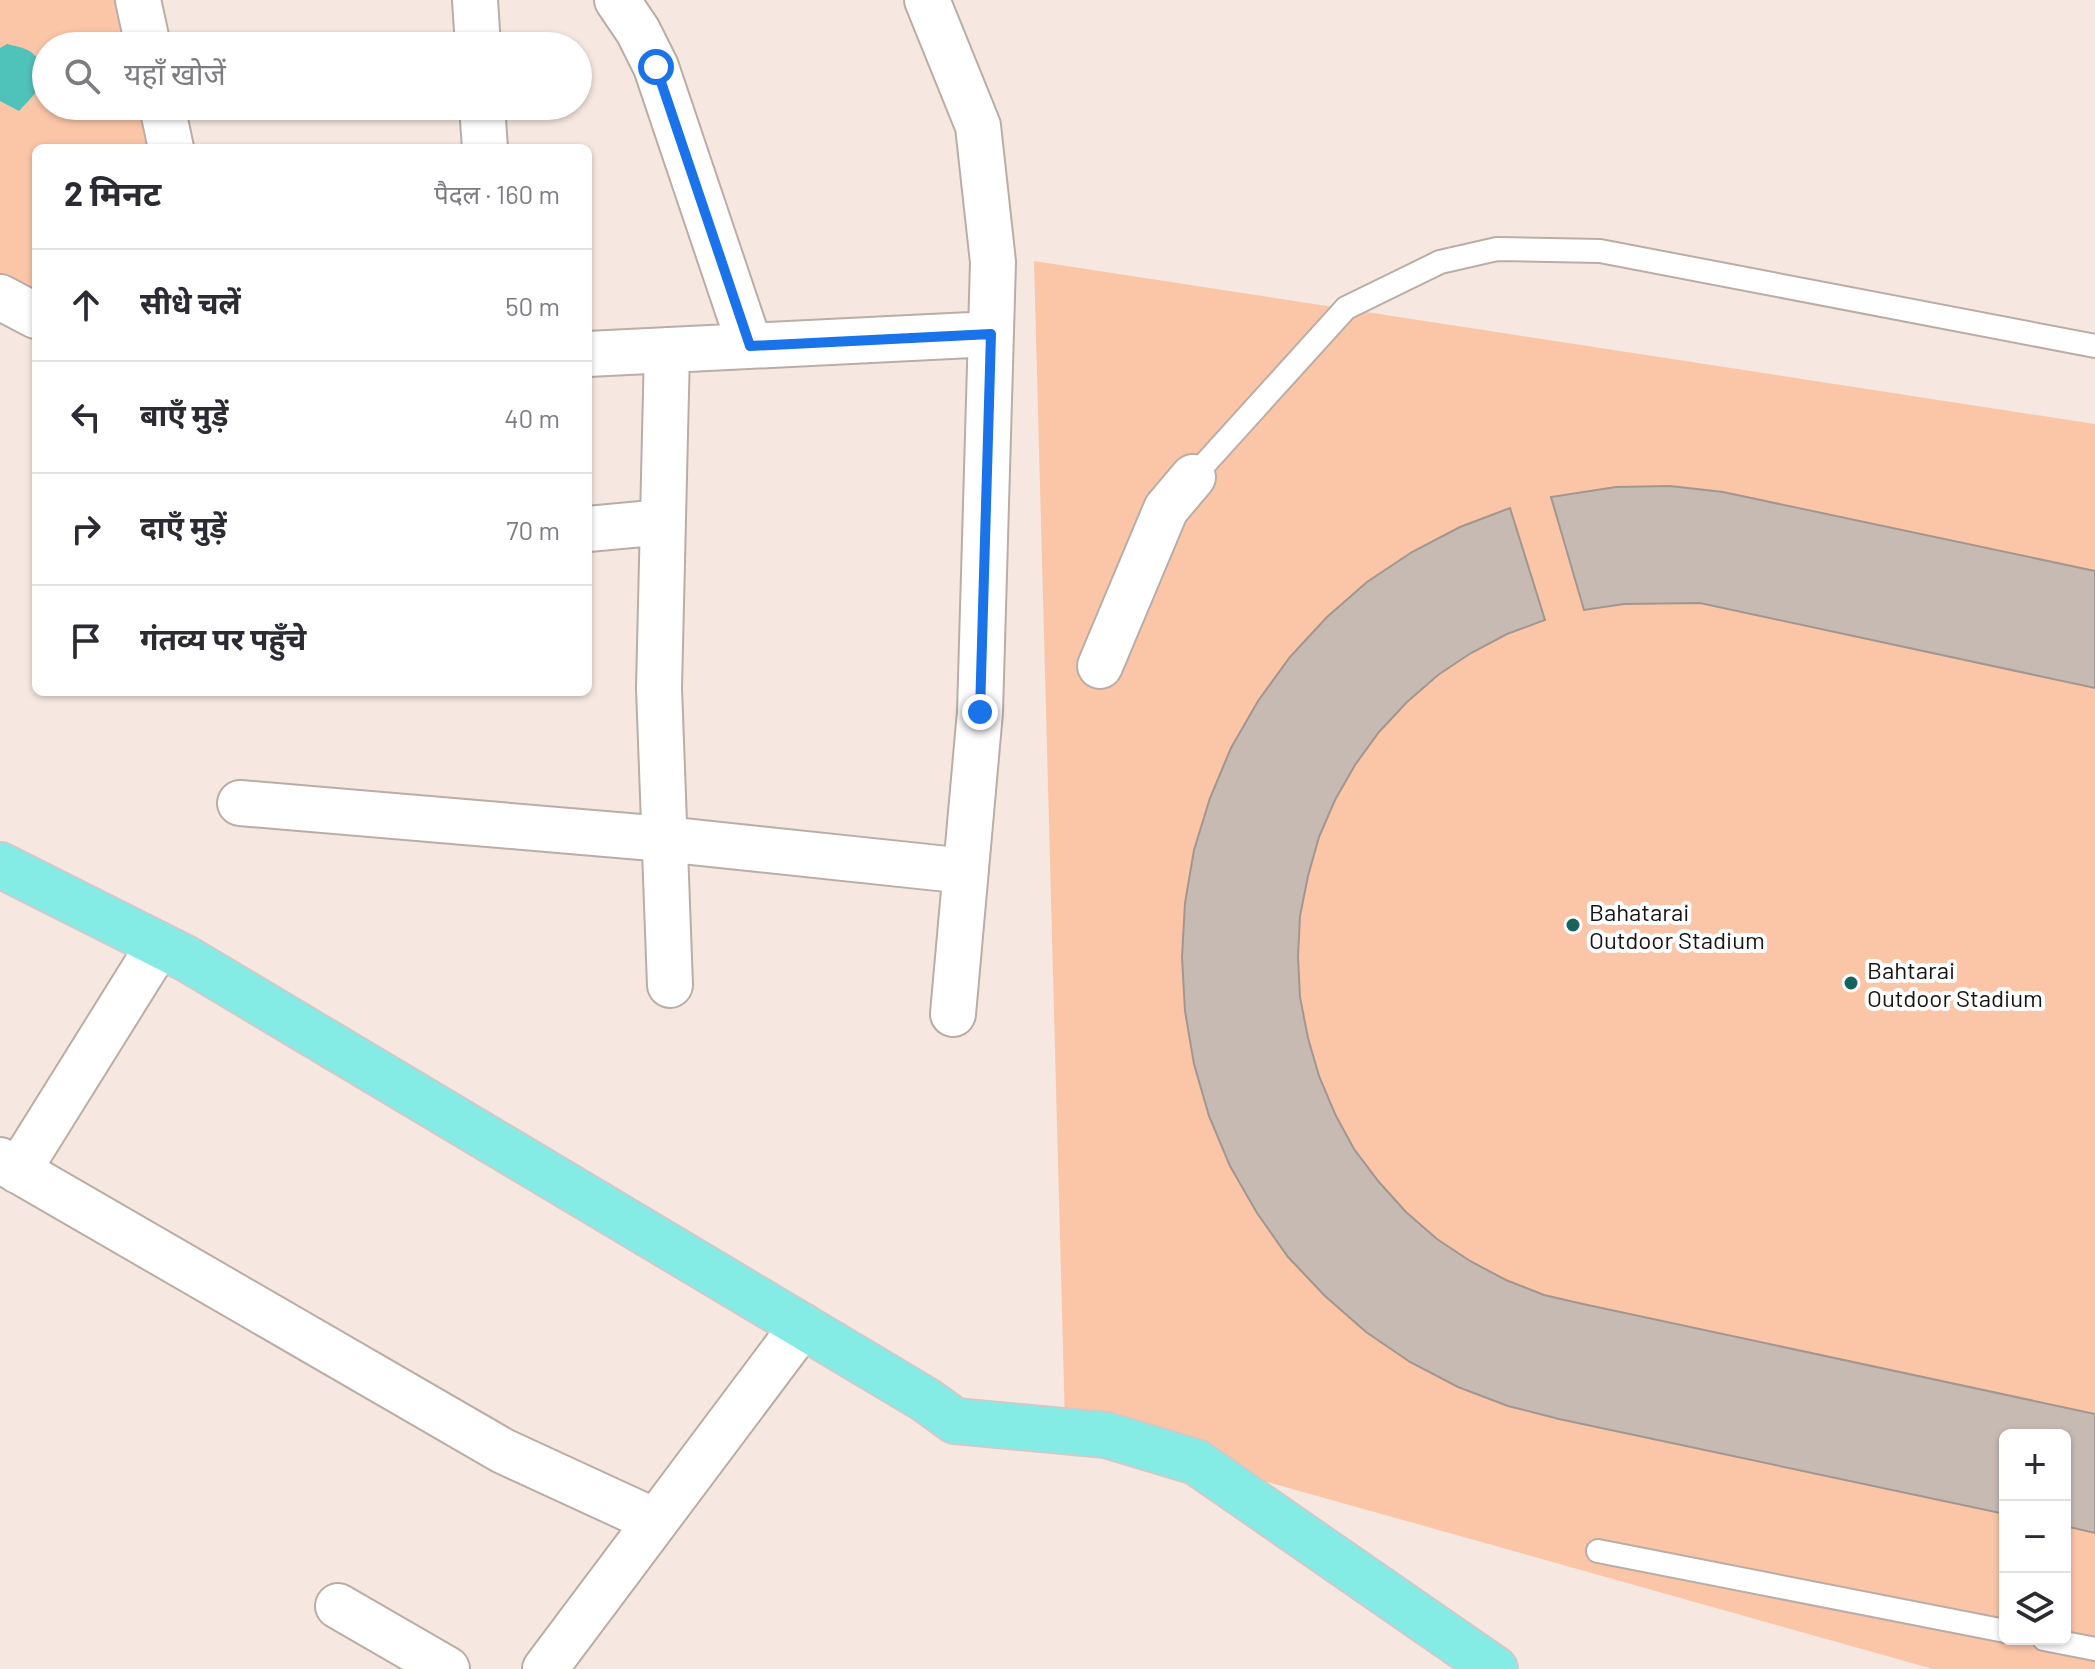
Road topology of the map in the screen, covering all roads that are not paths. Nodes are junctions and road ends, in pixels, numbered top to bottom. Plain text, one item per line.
1 (138, 0) edge
2 (475, 0) edge
3 (617, 0) edge
4 (927, 0) edge
5 (145, 32) edge
6 (477, 32) edge
7 (165, 120) edge
8 (483, 120) edge
9 (170, 144) edge
10 (485, 144) edge
11 (0, 297) edge
12 (32, 314) edge
13 (991, 334) junction
14 (750, 346) junction
15 (2095, 346) edge
16 (667, 350) junction
17 (592, 354) edge
18 (1193, 477) joint
19 (663, 522) junction
20 (592, 529) edge
21 (1100, 666) dead end
22 (240, 803) dead end
23 (664, 839) junction
24 (0, 865) edge
25 (966, 871) junction
26 (159, 945) junction
27 (670, 985) dead end
28 (953, 1014) dead end
29 (9, 1166) edge
30 (802, 1326) junction
31 (655, 1521) junction
32 (1598, 1551) dead end
33 (338, 1606) dead end
34 (1999, 1630) edge
35 (2071, 1644) edge
36 (2095, 1649) edge
37 (447, 1669) edge
38 (545, 1669) edge
39 (1495, 1669) edge

1 - 5 street
2 - 6 street
3 - 14 street
4 - 13 street
7 - 9 street
8 - 10 street
11 - 12 street
13 - 14 street
13 - 25 street
14 - 16 street
15 - 18 lane
16 - 17 street
16 - 19 street
18 - 21 street
19 - 20 street
19 - 23 street
22 - 23 street
23 - 25 street
23 - 27 street
24 - 26 main road
25 - 28 street
26 - 29 street
26 - 30 main road
29 - 31 street
30 - 31 street
30 - 39 main road
31 - 38 street
32 - 34 lane
33 - 37 street
35 - 36 lane

